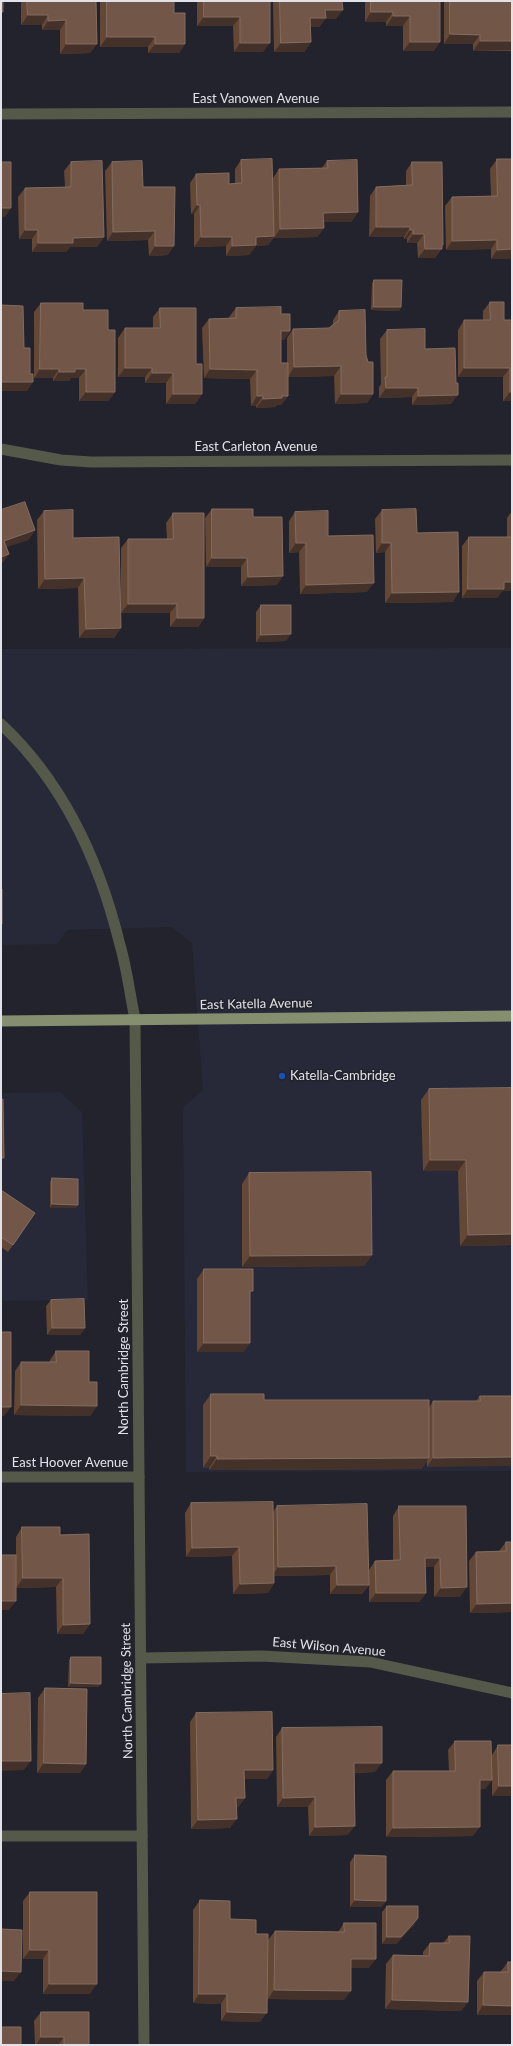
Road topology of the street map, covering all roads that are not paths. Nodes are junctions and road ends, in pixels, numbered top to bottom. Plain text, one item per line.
1 (512, 112) edge
2 (1, 114) edge
3 (1, 449) edge
4 (512, 460) edge
5 (1, 724) edge
6 (512, 1016) edge
7 (135, 1020) junction
8 (1, 1021) edge
9 (1, 1477) edge
10 (139, 1477) junction
11 (141, 1658) junction
12 (512, 1693) edge
13 (1, 1836) edge
14 (142, 1836) junction
15 (144, 2045) edge

1 - 2 street, East Vanowen Avenue
3 - 4 street, East Carleton Avenue
5 - 7 street, North Cambridge Street
6 - 7 main road, East Katella Avenue
7 - 8 main road, East Katella Avenue
7 - 10 street, North Cambridge Street
9 - 10 street, East Hoover Avenue
10 - 11 street, North Cambridge Street
11 - 12 street, East Wilson Avenue
11 - 14 street, North Cambridge Street
13 - 14 street
14 - 15 street, North Cambridge Street

